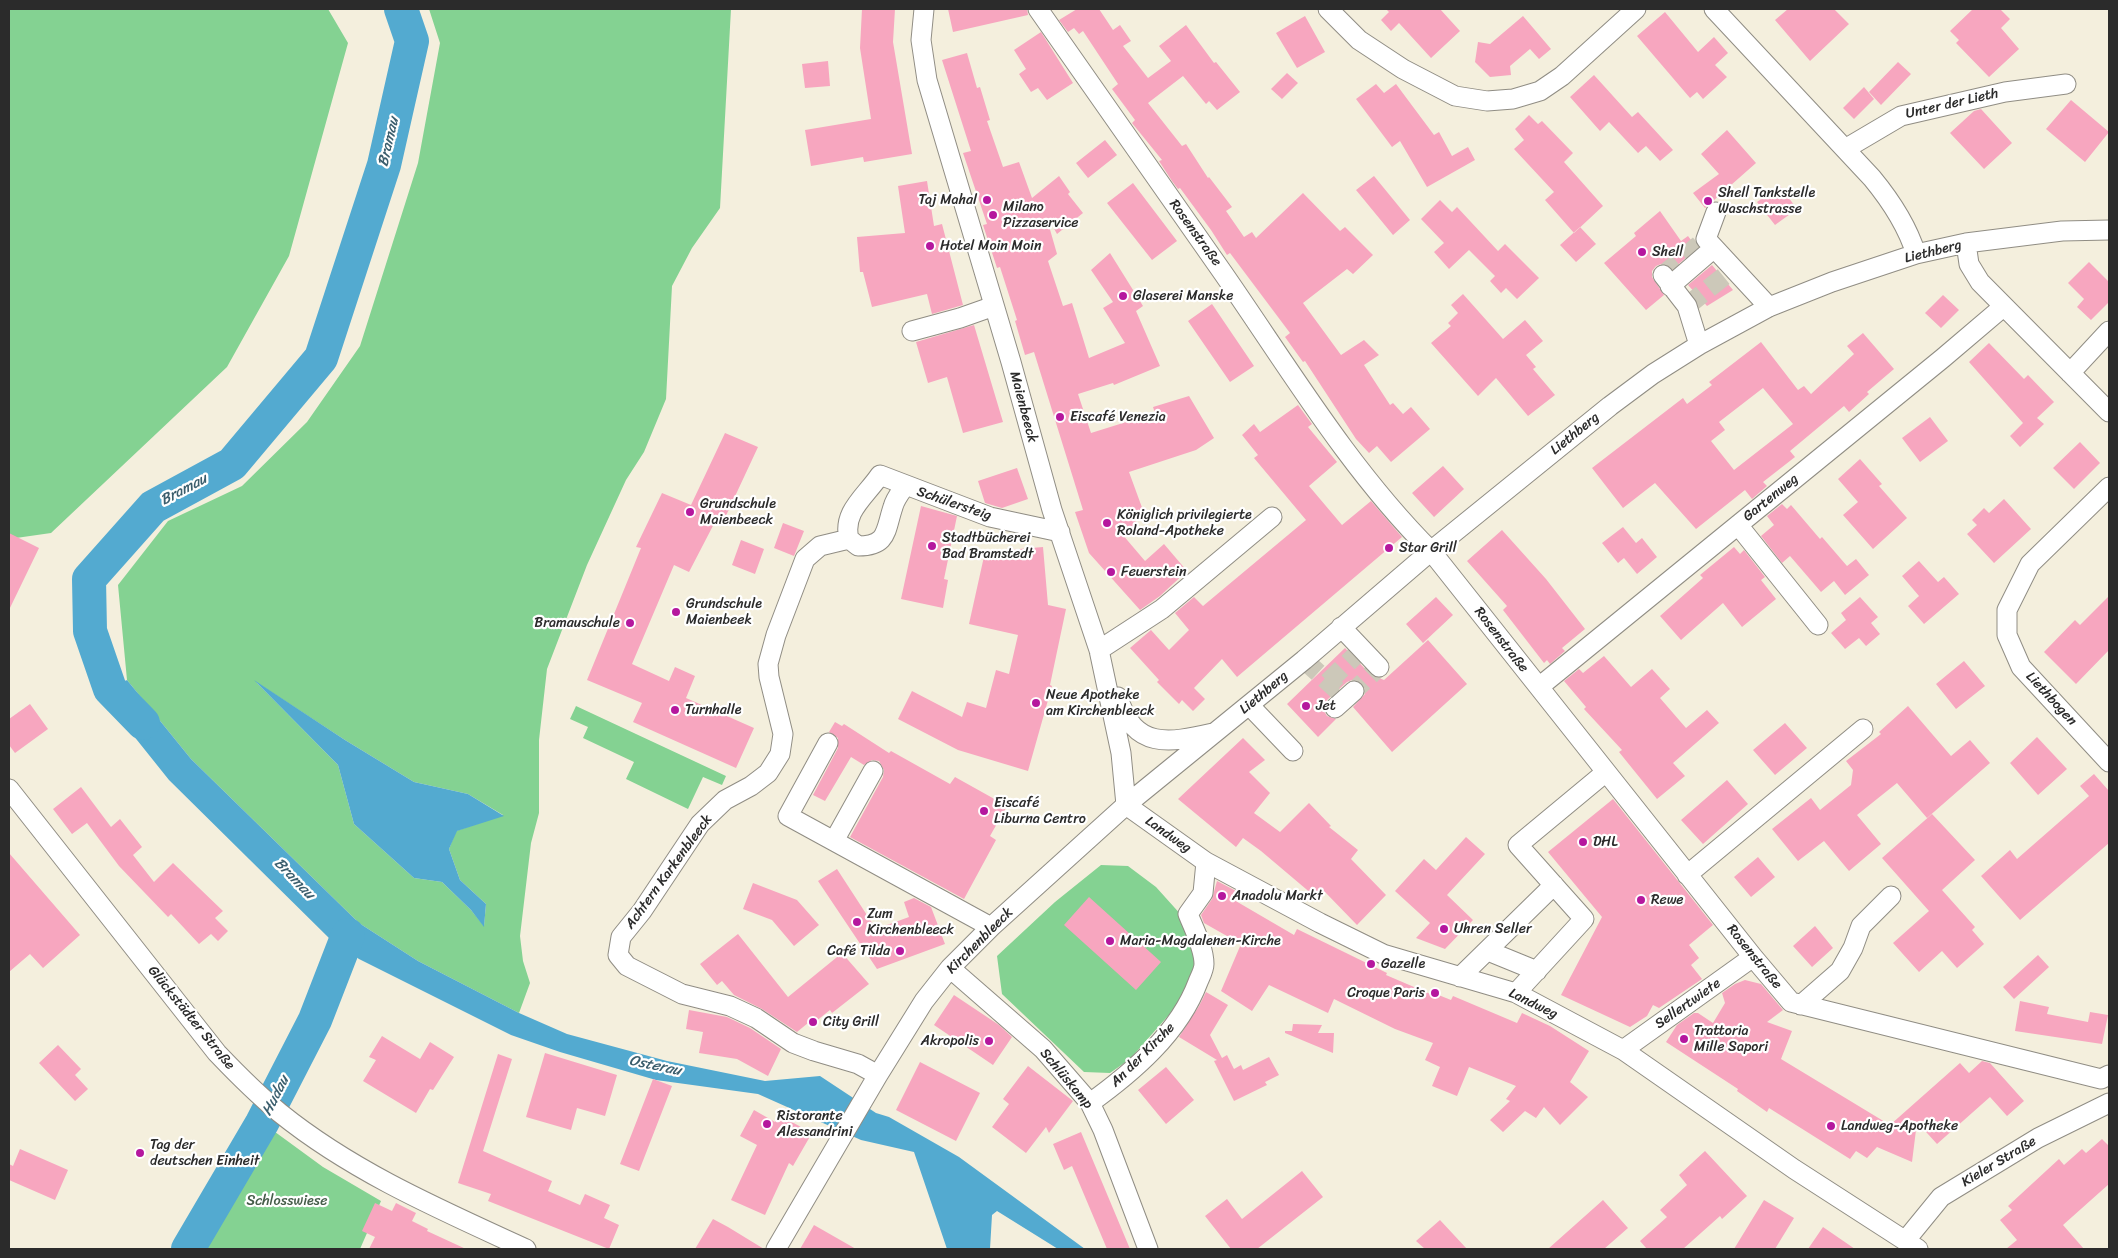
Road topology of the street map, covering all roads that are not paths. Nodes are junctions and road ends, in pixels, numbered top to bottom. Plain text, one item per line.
1 (924, 9) edge
2 (1038, 9) edge
3 (1328, 9) edge
4 (1636, 9) edge
5 (1714, 9) edge
6 (2066, 84) dead end
7 (1845, 148) junction
8 (1716, 212) dead end
9 (2109, 230) edge
10 (1966, 244) junction
11 (1714, 248) junction
12 (1916, 254) junction
13 (994, 306) junction
14 (1769, 307) junction
15 (2003, 307) junction
16 (912, 331) dead end
17 (2109, 331) edge
18 (1699, 345) junction
19 (2070, 373) junction
20 (2109, 412) edge
21 (905, 486) junction
22 (2109, 487) edge
23 (1272, 517) dead end
24 (1738, 525) junction
25 (1060, 532) junction
26 (849, 539) junction
27 (1431, 551) junction
28 (1818, 624) dead end
29 (1341, 627) junction
30 (1099, 650) junction
31 (1379, 667) dead end
32 (1538, 687) junction
33 (1354, 691) dead end
34 (1249, 705) junction
35 (1335, 708) dead end
36 (1863, 729) dead end
37 (1216, 732) junction
38 (828, 742) dead end
39 (1293, 751) dead end
40 (2109, 762) edge
41 (873, 771) dead end
42 (1606, 772) junction
43 (9, 789) edge
44 (1126, 806) junction
45 (834, 841) junction
46 (1206, 862) junction
47 (1687, 874) junction
48 (1554, 885) junction
49 (1891, 896) dead end
50 (991, 927) junction
51 (1488, 951) junction
52 (1753, 958) junction
53 (950, 968) junction
54 (1537, 970) junction
55 (1460, 978) junction
56 (1516, 993) junction
57 (1801, 1005) junction
58 (1623, 1050) junction
59 (878, 1075) junction
60 (2105, 1077) edge
61 (1090, 1103) junction
62 (2109, 1103) edge
63 (1912, 1245) edge
64 (526, 1249) edge
65 (776, 1249) edge
66 (1148, 1249) edge

1 - 13 street, Maienbeeck
2 - 27 street, Rosenstraße
3 - 4 street
5 - 7 street
6 - 7 street, Unter der Lieth
7 - 12 street
8 - 11 street
9 - 10 street, Liethberg
10 - 12 street, Liethberg
10 - 15 street
11 - 14 street
11 - 18 street
12 - 14 street, Liethberg
13 - 16 street
13 - 25 street, Maienbeeck
14 - 18 street, Liethberg
15 - 19 street
15 - 24 street, Gartenweg
17 - 19 street
18 - 27 street, Liethberg
19 - 20 street
21 - 25 street, Schülersteig
21 - 26 street, Achtern Karkenbleeck
21 - 26 street, Schülersteig
22 - 40 street, Liethbogen
23 - 30 street
24 - 28 street
24 - 32 street, Gartenweg
25 - 30 street, Maienbeeck
26 - 59 street, Achtern Karkenbleeck
27 - 29 street, Liethberg
27 - 32 street, Rosenstraße
29 - 31 street
29 - 34 street, Liethberg
30 - 37 street
30 - 44 street, Maienbeeck
32 - 42 street, Rosenstraße
33 - 35 street
34 - 37 street, Liethberg
34 - 39 street
36 - 47 street
37 - 44 street, Liethberg
38 - 45 street
41 - 45 street
42 - 47 street, Rosenstraße
42 - 48 street
43 - 64 street, Glückstädter Straße
44 - 46 street, Landweg
44 - 50 street, Kirchenbleeck
45 - 50 street
46 - 55 street, Landweg
46 - 61 street, An der Kirche
47 - 52 street, Rosenstraße
48 - 51 street
48 - 54 street
49 - 57 street
50 - 53 street, Kirchenbleeck
51 - 54 street
51 - 55 street
52 - 57 street, Rosenstraße
52 - 58 street, Sellertwiete
53 - 59 street, Kirchenbleeck
53 - 61 street, Schlüskamp
54 - 56 street
55 - 56 street, Landweg
56 - 58 street, Landweg
57 - 60 street, Rosenstraße
58 - 63 street, Landweg
59 - 65 street, Kirchenbleeck
61 - 66 street, Schlüskamp
62 - 63 street, Kieler Straße

